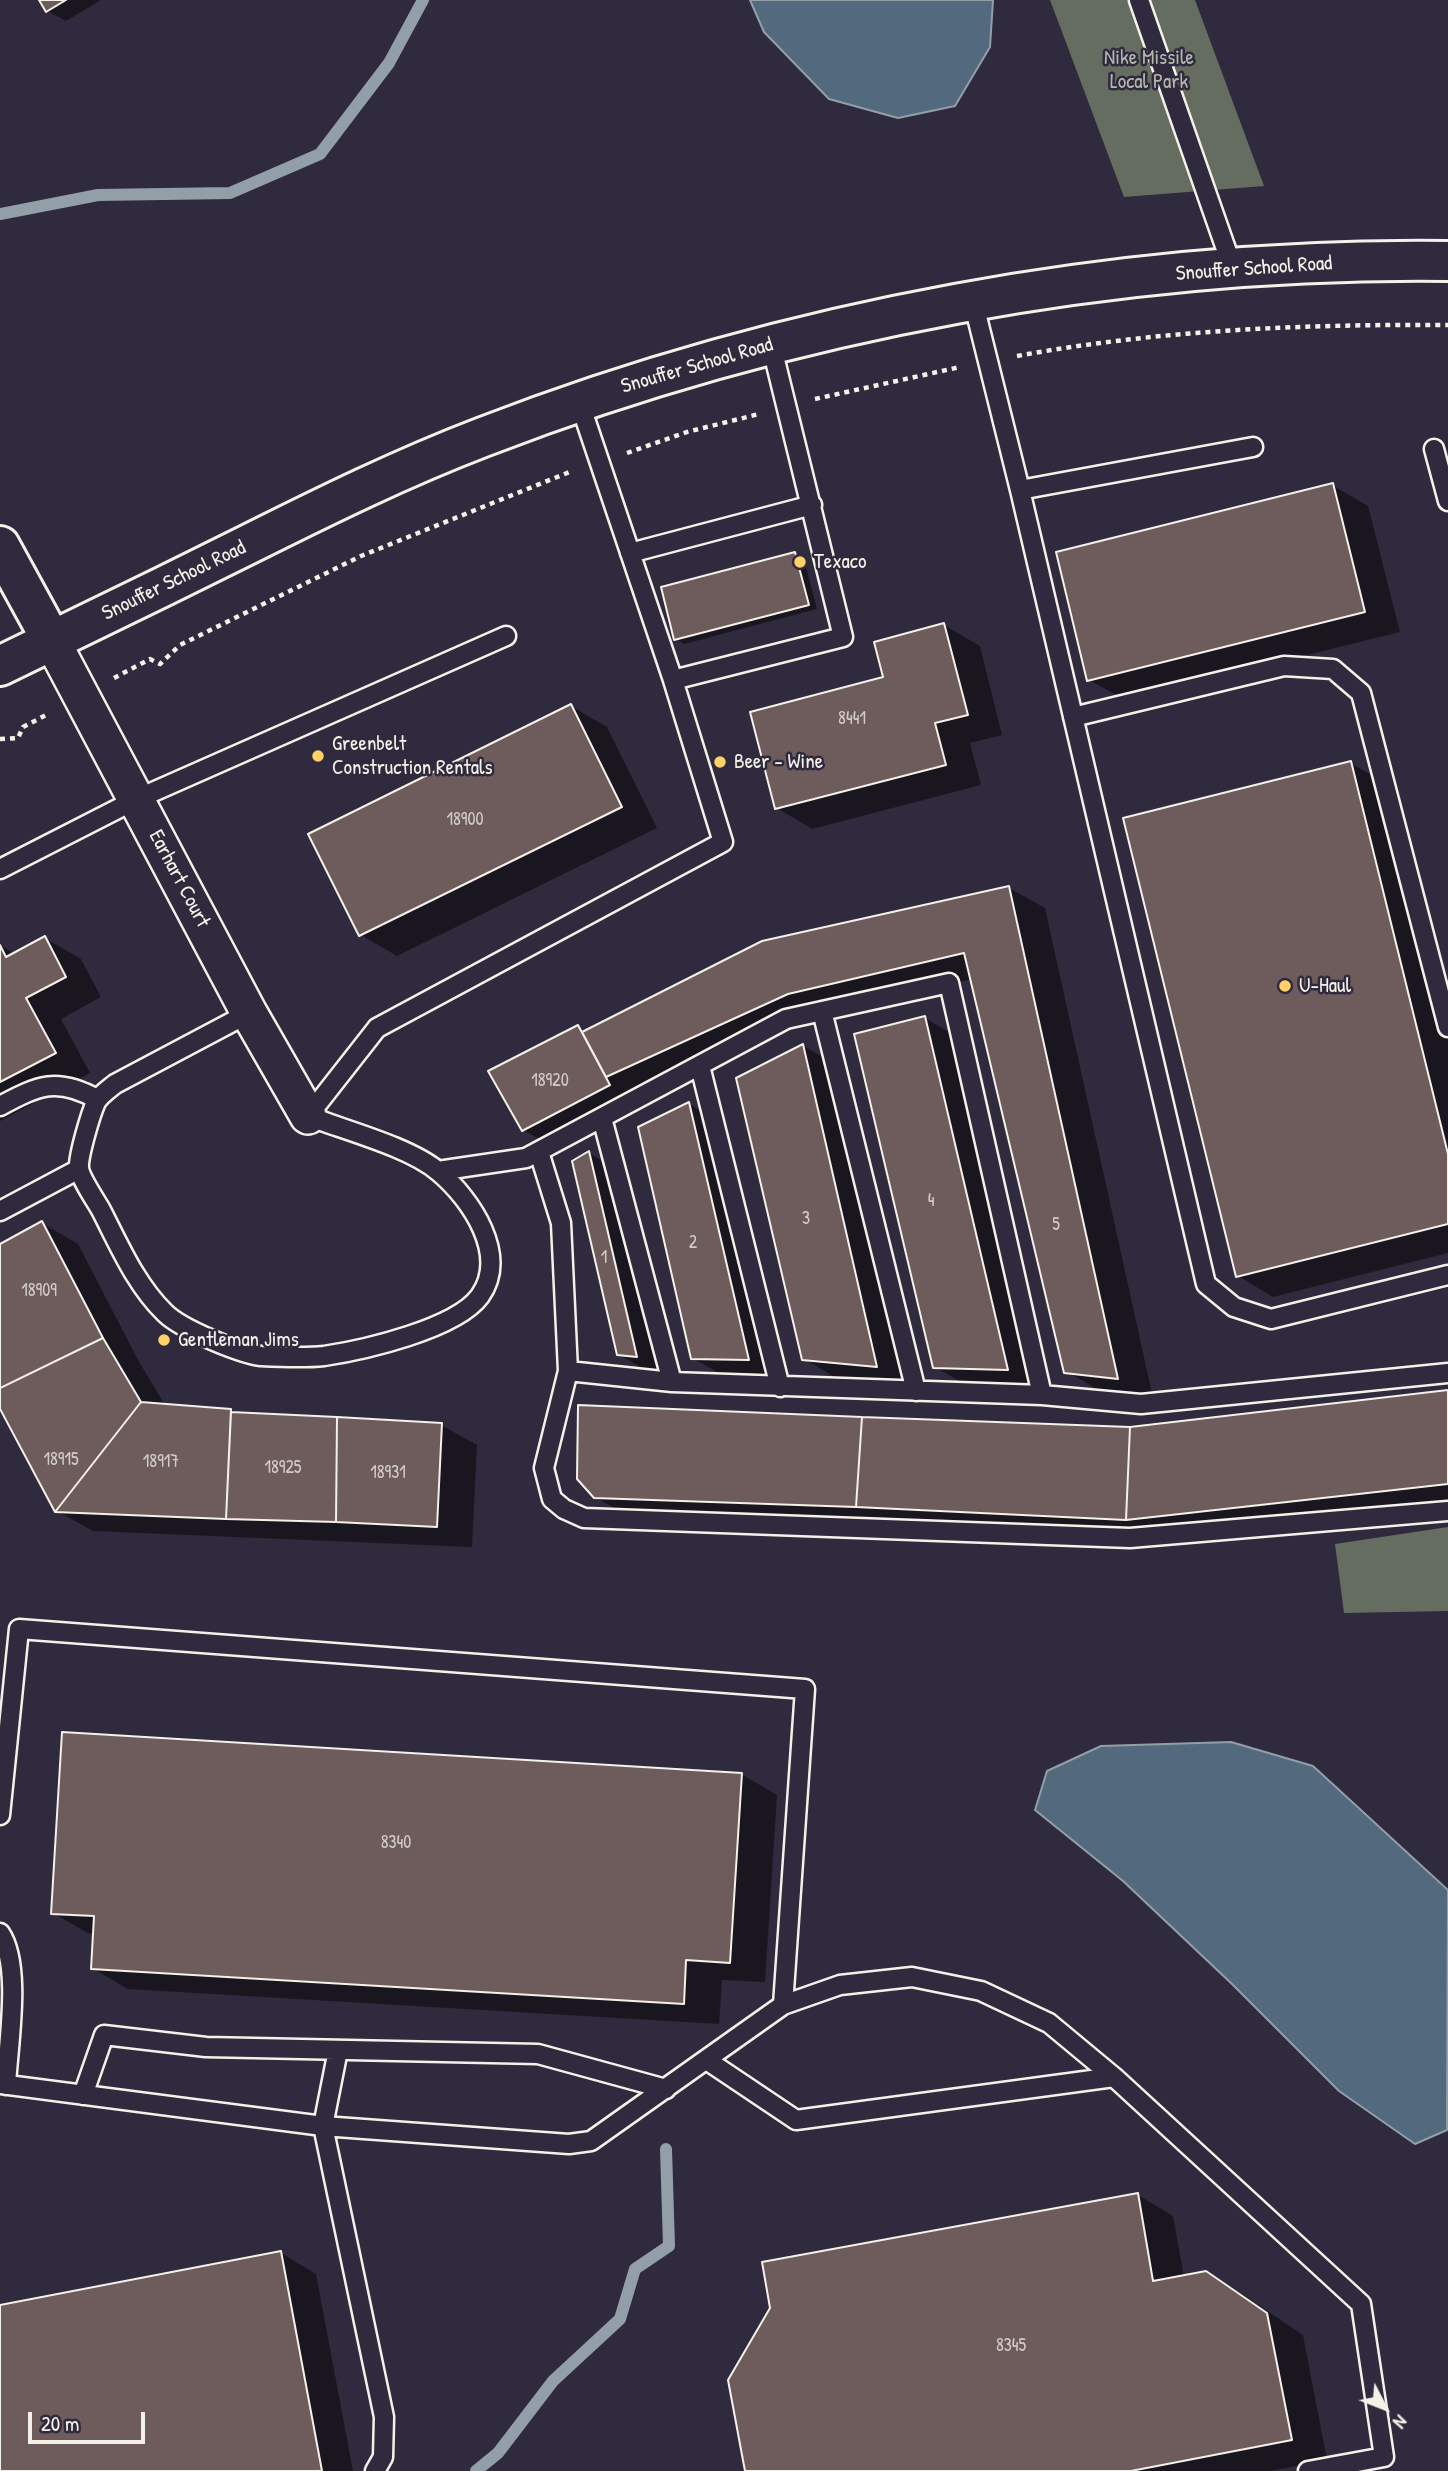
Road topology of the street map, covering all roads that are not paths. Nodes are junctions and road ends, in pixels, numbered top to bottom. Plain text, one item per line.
1 (1139, 0) edge
2 (1448, 261) edge
3 (1233, 269) junction
4 (973, 301) junction
5 (771, 344) junction
6 (579, 401) junction
7 (1253, 447) dead end
8 (1434, 449) dead end
9 (1020, 490) junction
10 (1448, 501) edge
11 (812, 505) junction
12 (0, 545) edge
13 (630, 553) junction
14 (506, 636) dead end
15 (52, 641) junction
16 (0, 666) edge
17 (673, 680) junction
18 (1073, 717) junction
19 (137, 799) junction
20 (0, 869) edge
21 (822, 1011) junction
22 (249, 1013) junction
23 (1448, 1027) edge
24 (700, 1066) junction
25 (97, 1099) junction
26 (0, 1106) edge
27 (308, 1116) junction
28 (602, 1118) junction
29 (539, 1152) junction
30 (79, 1169) junction
31 (438, 1171) junction
32 (0, 1211) edge
33 (1448, 1275) edge
34 (568, 1371) junction
35 (1448, 1373) edge
36 (672, 1382) junction
37 (780, 1387) junction
38 (916, 1391) junction
39 (1042, 1395) junction
40 (1448, 1511) edge
41 (0, 1815) edge
42 (0, 1933) edge
43 (783, 2005) junction
44 (338, 2050) junction
45 (708, 2061) junction
46 (1114, 2077) junction
47 (3, 2084) edge
48 (666, 2089) junction
49 (83, 2095) junction
50 (323, 2126) junction
51 (375, 2471) edge
52 (1308, 2471) edge

1 - 3 lane
2 - 3 main road, Snouffer School Road
3 - 4 main road, Snouffer School Road
4 - 5 main road, Snouffer School Road
4 - 9 lane
5 - 6 main road, Snouffer School Road
5 - 11 lane
6 - 13 lane
6 - 15 main road, Snouffer School Road
7 - 9 lane
8 - 10 lane
9 - 18 lane
11 - 13 lane
11 - 17 lane
12 - 15 main road
13 - 17 lane
14 - 19 lane
15 - 16 main road, Snouffer School Road
15 - 19 street, Earhart Court
17 - 27 lane
18 - 23 lane
18 - 33 lane
19 - 20 lane
19 - 22 street, Earhart Court
21 - 24 lane
21 - 38 lane
21 - 39 lane
22 - 25 lane
22 - 27 street, Earhart Court
24 - 28 lane
24 - 37 lane
25 - 26 lane
25 - 30 lane
27 - 31 lane
28 - 29 lane
28 - 36 lane
29 - 31 lane
29 - 34 lane
30 - 31 lane
30 - 32 lane
34 - 36 lane
34 - 40 lane
35 - 39 lane
36 - 37 lane
37 - 38 lane
38 - 39 lane
41 - 43 lane
42 - 47 lane
43 - 45 lane
43 - 46 lane
44 - 48 lane
44 - 49 lane
44 - 50 lane
45 - 46 lane
45 - 48 lane
46 - 52 lane
47 - 49 lane
48 - 50 lane
49 - 50 lane
50 - 51 lane

